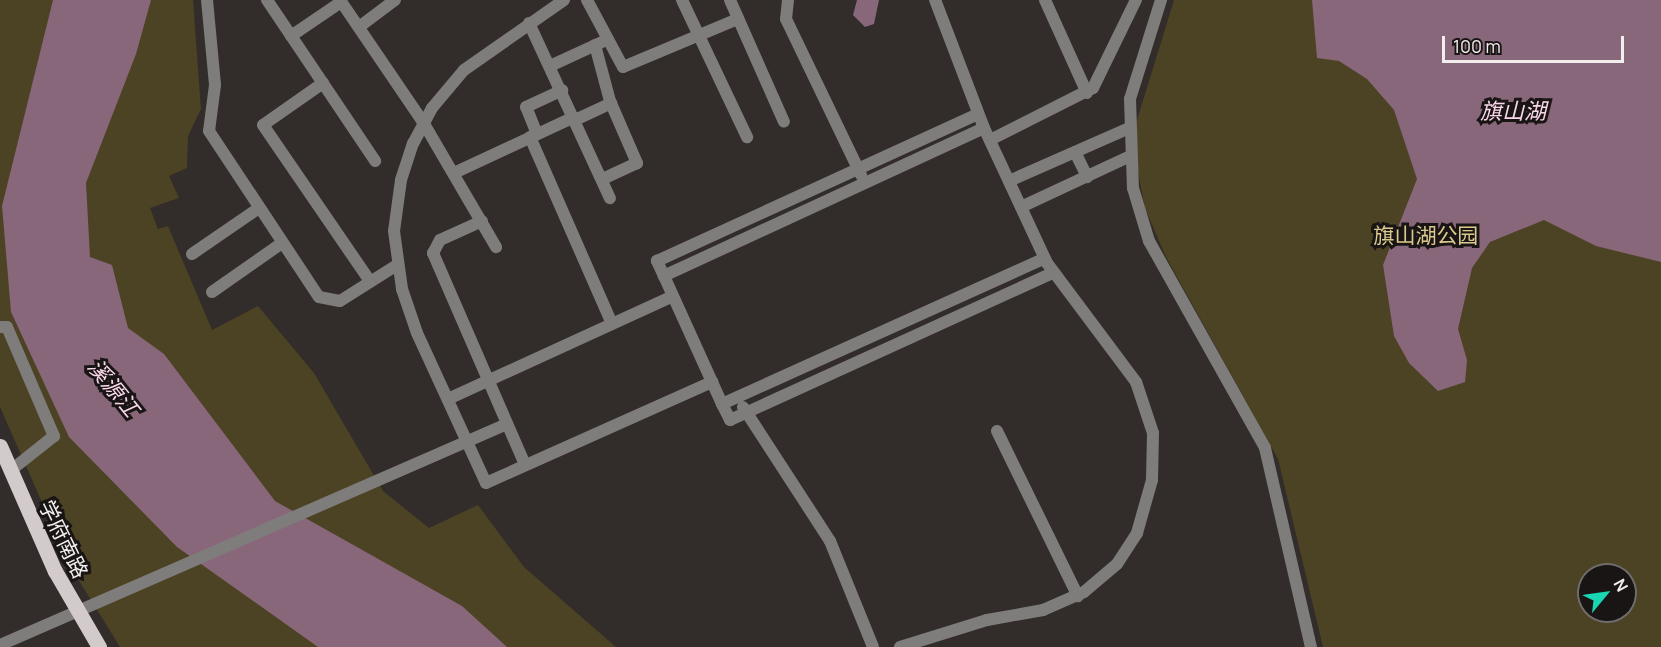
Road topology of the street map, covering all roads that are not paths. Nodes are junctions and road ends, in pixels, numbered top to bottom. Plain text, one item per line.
1 (207, 0) edge
2 (267, 0) edge
3 (395, 0) edge
4 (564, 0) edge
5 (587, 0) edge
6 (682, 0) edge
7 (730, 0) edge
8 (788, 0) edge
9 (935, 0) edge
10 (1045, 0) edge
11 (1161, 0) edge
12 (340, 1) edge
13 (1133, 2) edge
14 (738, 19) junction
15 (529, 23) junction
16 (358, 27) junction
17 (702, 34) junction
18 (291, 36) junction
19 (600, 42) junction
20 (550, 66) junction
21 (323, 83) junction
22 (562, 90) junction
23 (1087, 93) junction
24 (611, 103) junction
25 (978, 114) junction
26 (575, 118) junction
27 (423, 122) junction
28 (784, 122) dead end
29 (984, 128) junction
30 (1127, 129) junction
31 (533, 136) junction
32 (747, 137) dead end
33 (990, 140) junction
34 (1075, 152) junction
35 (1128, 157) junction
36 (375, 161) dead end
37 (857, 168) junction
38 (454, 174) junction
39 (1087, 177) junction
40 (602, 179) junction
41 (1009, 181) junction
42 (864, 182) junction
43 (610, 198) dead end
44 (1021, 207) junction
45 (259, 208) junction
46 (482, 221) junction
47 (282, 243) junction
48 (496, 247) dead end
49 (192, 254) dead end
50 (1045, 258) junction
51 (397, 265) junction
52 (1053, 273) junction
53 (664, 276) junction
54 (370, 282) junction
55 (212, 292) dead end
56 (673, 296) junction
57 (612, 324) junction
58 (0, 327) edge
59 (488, 380) junction
60 (712, 382) junction
61 (736, 397) junction
62 (448, 399) junction
63 (722, 404) junction
64 (746, 412) junction
65 (507, 424) junction
66 (998, 431) dead end
67 (467, 441) junction
68 (0, 446) edge
69 (525, 465) junction
70 (10, 471) junction
71 (1078, 596) junction
72 (78, 613) junction
73 (0, 645) edge
74 (99, 647) edge
75 (873, 647) edge
76 (900, 647) edge
77 (1311, 647) edge

1 - 45 street
2 - 18 street
3 - 16 street
4 - 15 street
5 - 19 street
6 - 17 street
7 - 14 street
8 - 37 street
9 - 25 street
10 - 23 street
11 - 30 street
12 - 16 street
12 - 18 street
13 - 23 street
14 - 17 street
14 - 28 street
15 - 20 street
15 - 27 street
16 - 27 street
17 - 19 street
17 - 32 street
18 - 21 street
19 - 20 street
19 - 24 street
20 - 22 street
21 - 36 street
21 - 54 street
22 - 26 street
22 - 31 street
23 - 33 street
24 - 26 street
24 - 40 street
25 - 29 street
25 - 37 street
26 - 31 street
26 - 40 street
27 - 38 street
27 - 51 street
29 - 33 street
29 - 42 street
30 - 34 street
30 - 35 street
31 - 38 street
31 - 57 street
33 - 41 street
34 - 39 street
34 - 41 street
35 - 39 street
35 - 77 street
37 - 42 street
37 - 53 street
38 - 46 street
39 - 44 street
40 - 43 street
41 - 44 street
42 - 53 street
44 - 50 street
45 - 47 street
45 - 49 street
46 - 48 street
46 - 59 street
47 - 54 street
47 - 55 street
50 - 52 street
50 - 61 street
51 - 54 street
51 - 62 street
52 - 64 street
52 - 71 street
53 - 56 street
56 - 57 street
56 - 60 street
57 - 59 street
58 - 70 street
59 - 62 street
59 - 65 street
60 - 63 street
60 - 69 street
61 - 63 street
61 - 64 street
62 - 67 street
63 - 64 street
64 - 75 street
65 - 67 street
65 - 69 street
66 - 71 street
67 - 69 street
67 - 72 street
68 - 70 main road, 学府南路
70 - 72 main road, 学府南路
71 - 76 street
72 - 73 street
72 - 74 main road, 学府南路

